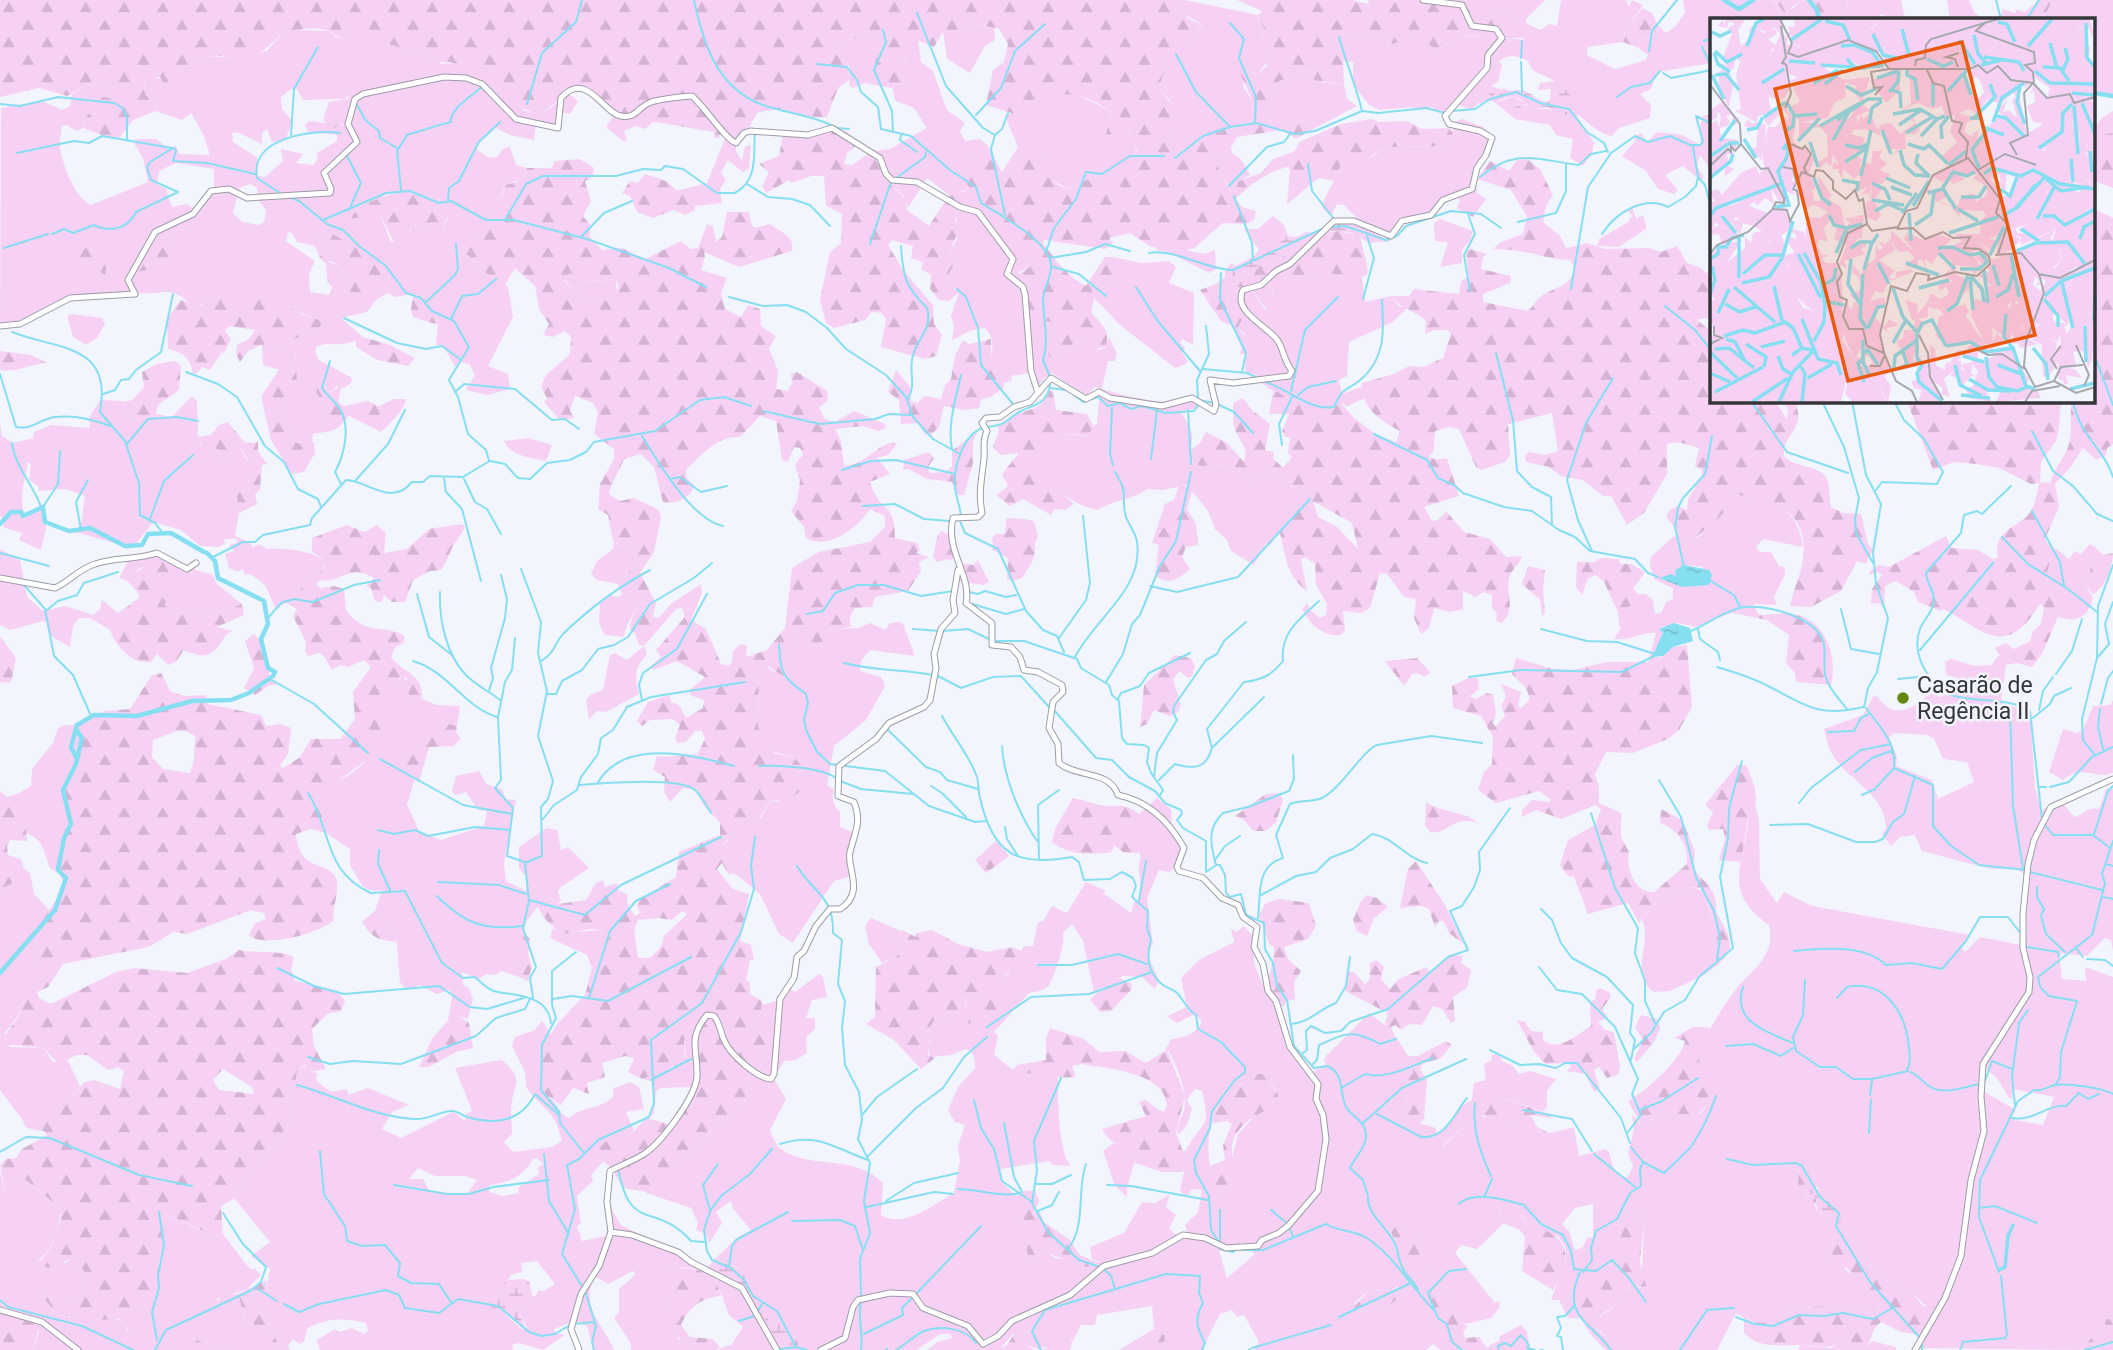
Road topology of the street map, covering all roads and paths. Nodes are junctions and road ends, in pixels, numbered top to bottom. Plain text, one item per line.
1 (1423, 0) edge
2 (0, 326) edge
3 (1038, 393) junction
4 (196, 563) dead end
5 (959, 567) junction
6 (0, 578) edge
7 (2113, 779) edge
8 (611, 1232) junction
9 (0, 1310) edge
10 (78, 1350) edge
11 (579, 1350) edge
12 (778, 1350) edge
13 (821, 1350) edge
14 (1915, 1350) edge

1 - 3 street
2 - 3 street
3 - 5 street
4 - 6 street
5 - 8 street
5 - 13 street
7 - 14 street
8 - 11 street
8 - 12 street
9 - 10 street

